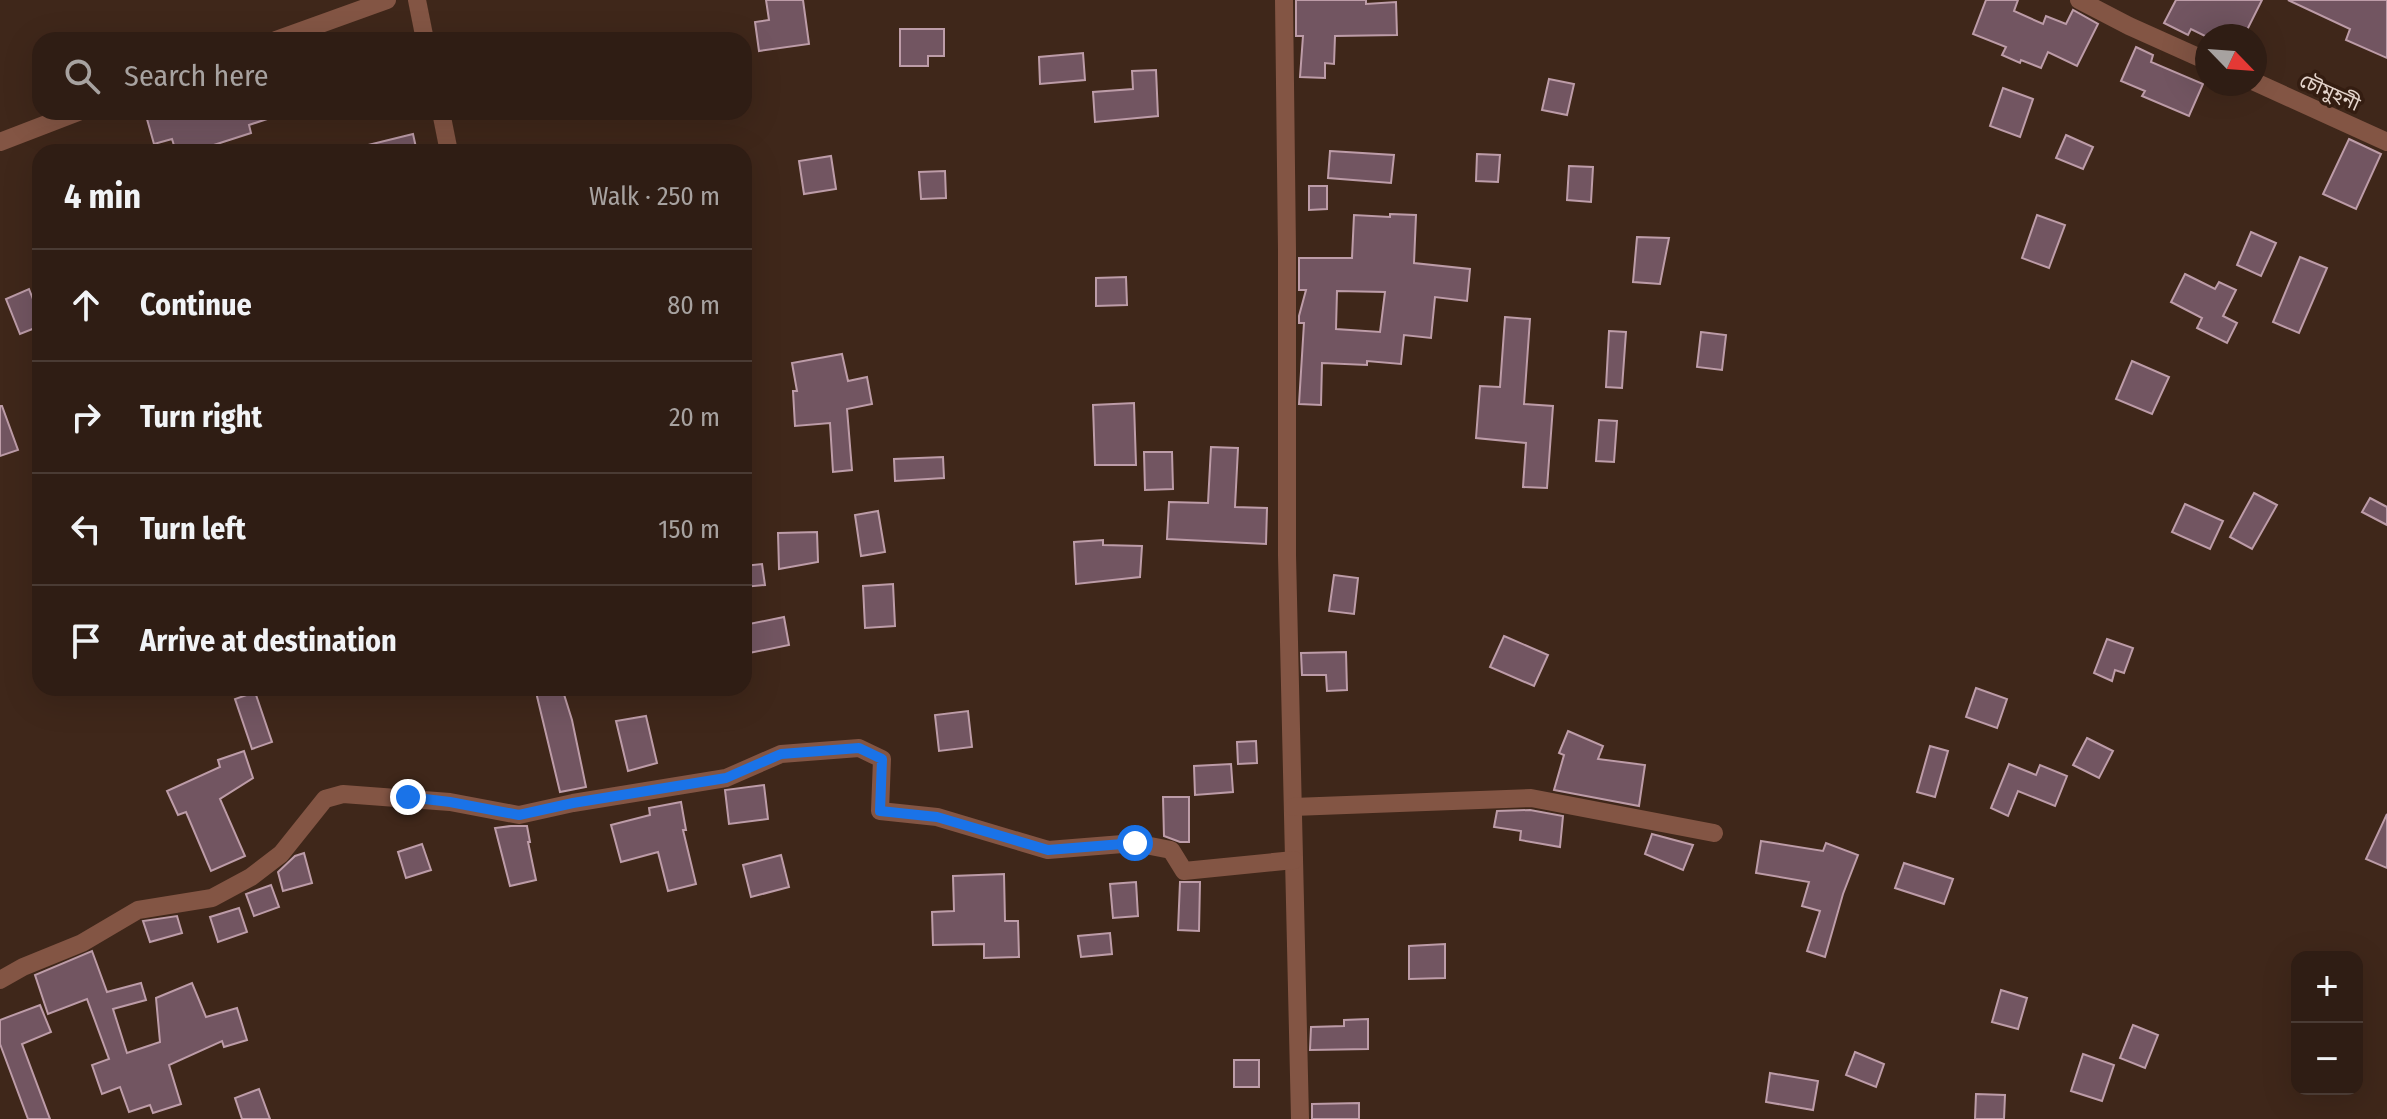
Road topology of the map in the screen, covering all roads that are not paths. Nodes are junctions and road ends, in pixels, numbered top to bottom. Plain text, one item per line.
1 (387, 0) edge
2 (417, 0) edge
3 (1284, 0) edge
4 (2079, 0) edge
5 (298, 32) edge
6 (423, 32) edge
7 (2195, 56) edge
8 (2267, 87) edge
9 (58, 120) edge
10 (443, 120) edge
11 (0, 142) edge
12 (2387, 142) edge
13 (447, 144) edge
14 (1293, 807) junction
15 (1714, 833) dead end
16 (1294, 860) junction
17 (0, 980) edge
18 (1300, 1119) edge

1 - 5 street
2 - 6 street
3 - 14 street
4 - 7 street
8 - 12 street, চৌমুহনী
9 - 11 street
10 - 13 street
14 - 15 street
14 - 16 street
16 - 17 street
16 - 18 street

